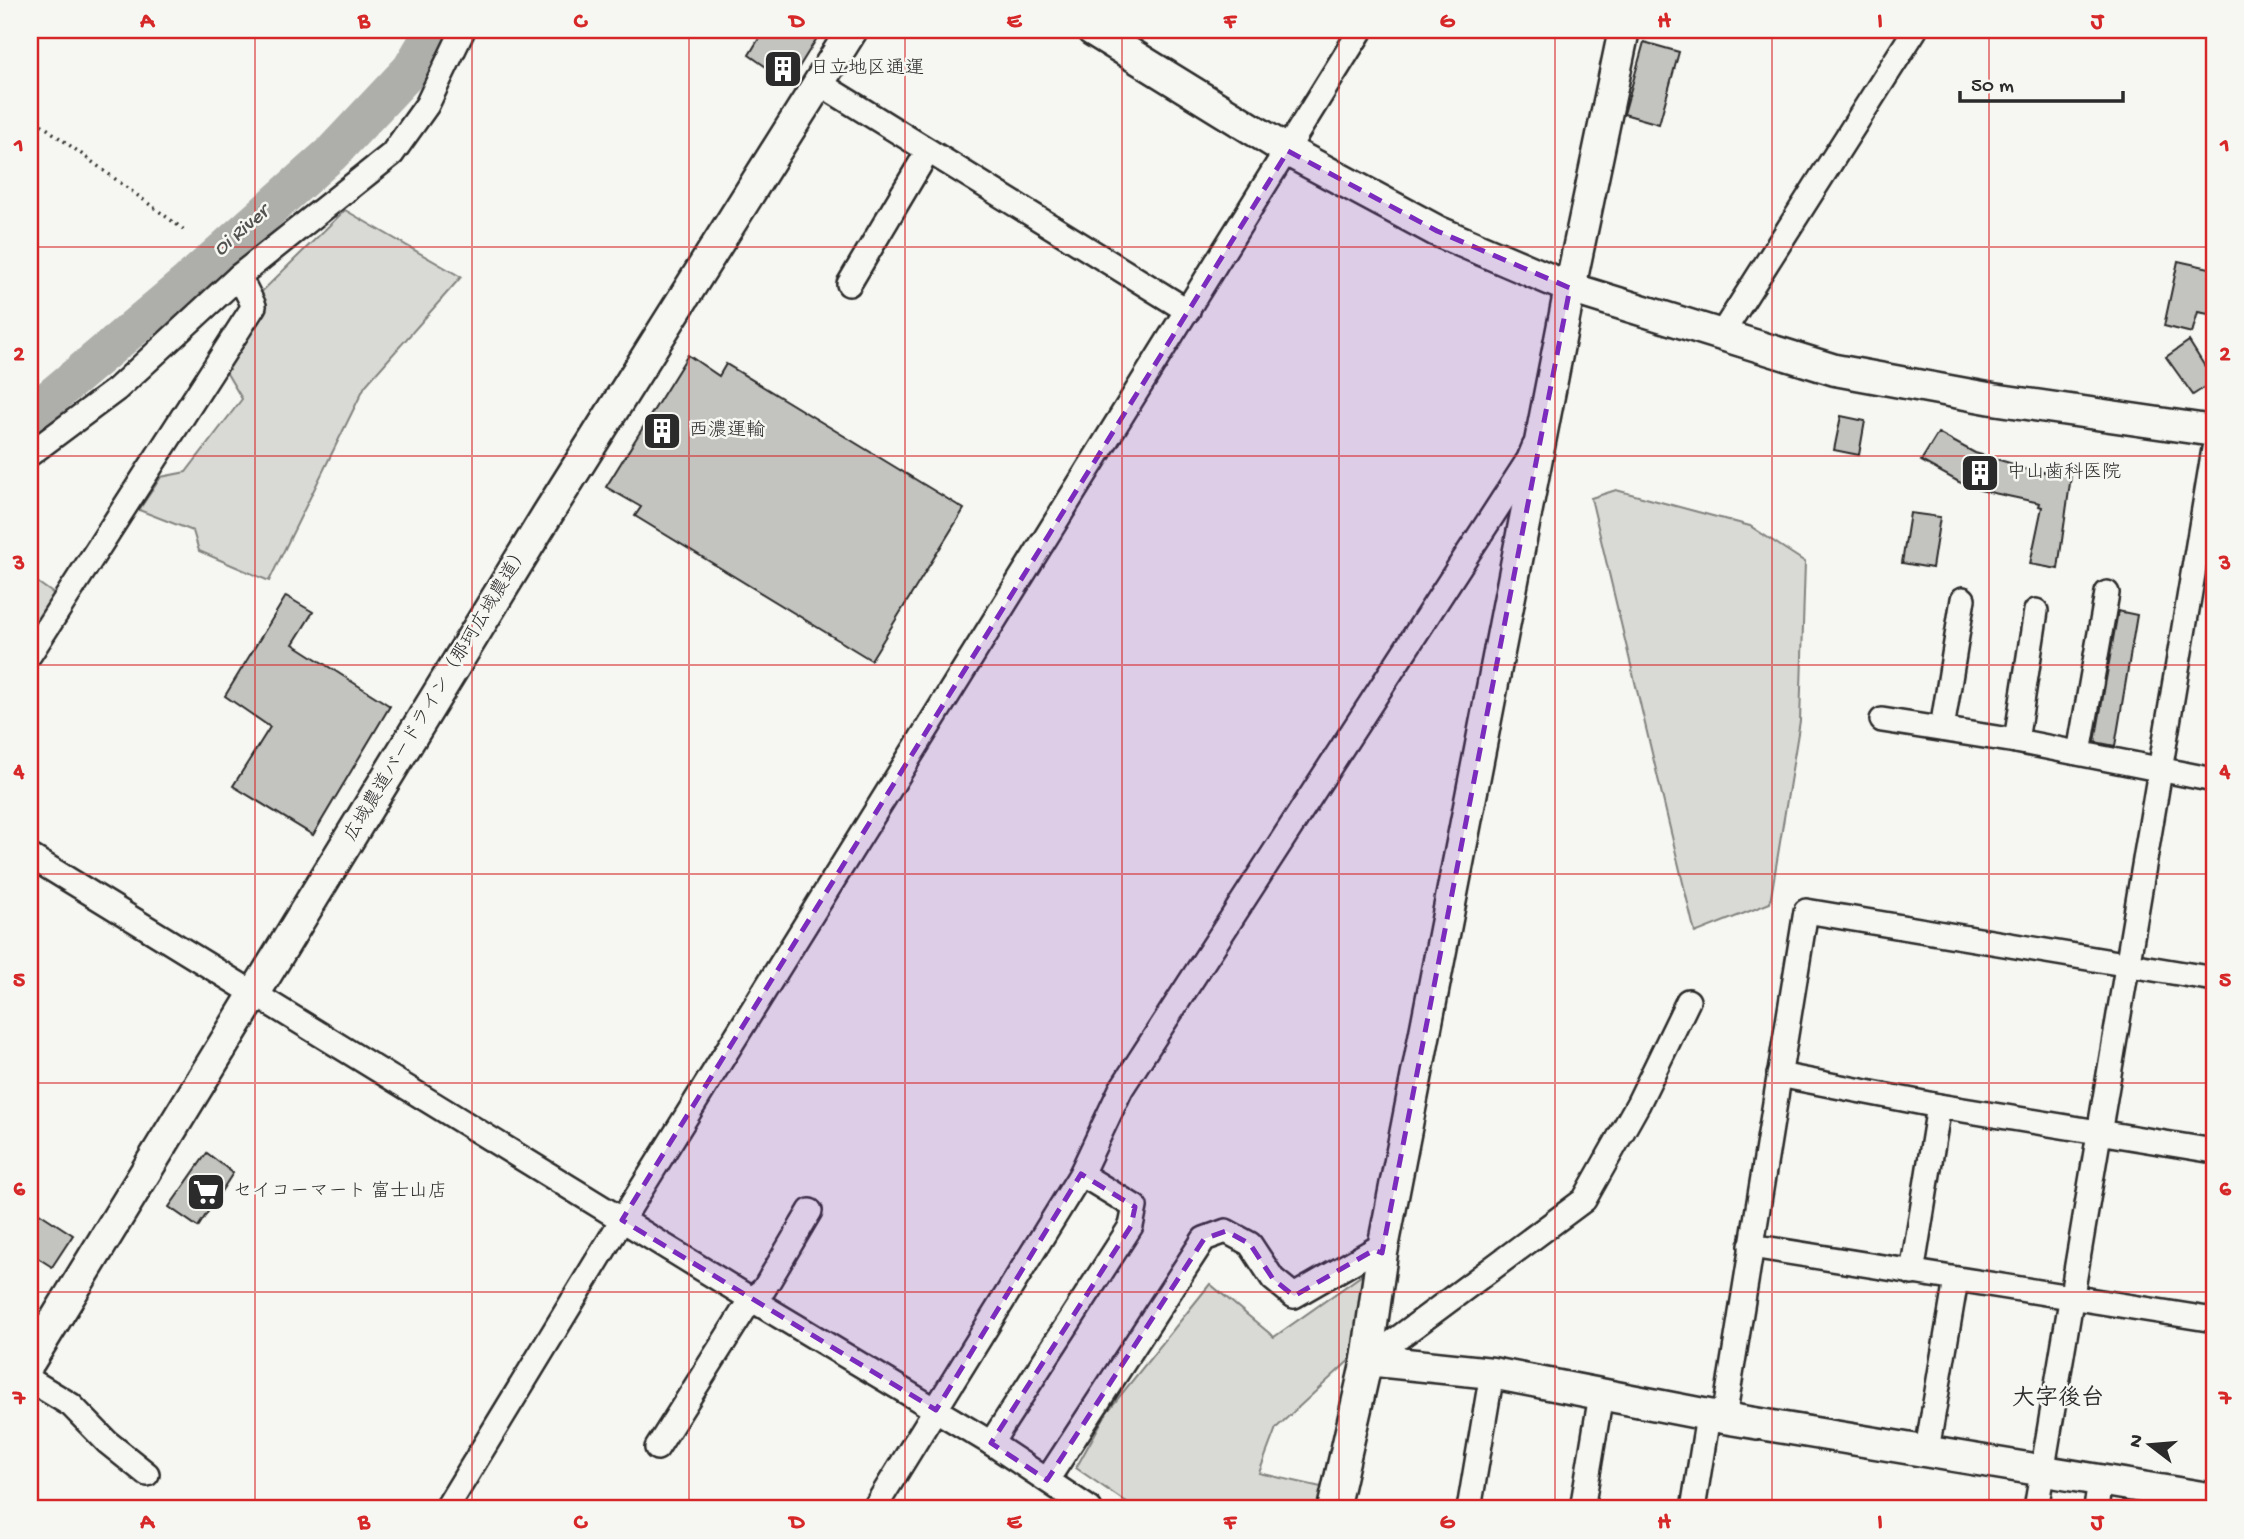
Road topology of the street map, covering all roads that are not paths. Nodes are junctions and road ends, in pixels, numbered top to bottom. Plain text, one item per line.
1 (463, 30) edge
2 (852, 30) edge
3 (1092, 30) edge
4 (1361, 30) edge
5 (1623, 30) edge
6 (1915, 30) edge
7 (819, 83) junction
8 (928, 151) junction
9 (1288, 151) junction
10 (239, 276) junction
11 (849, 284) dead end
12 (1570, 288) junction
13 (1188, 311) junction
14 (1721, 335) junction
15 (1543, 425) junction
16 (2214, 430) edge
17 (2214, 449) edge
18 (30, 454) edge
19 (2107, 593) dead end
20 (1963, 600) dead end
21 (2036, 611) dead end
22 (30, 654) edge
23 (1882, 720) dead end
24 (1942, 729) junction
25 (2016, 741) junction
26 (2079, 753) junction
27 (2160, 770) junction
28 (2214, 780) edge
29 (30, 856) edge
30 (2127, 965) junction
31 (2214, 979) edge
32 (255, 993) junction
33 (1688, 1001) dead end
34 (1780, 1075) junction
35 (1939, 1106) junction
36 (2099, 1132) junction
37 (2214, 1151) edge
38 (1081, 1174) junction
39 (810, 1211) dead end
40 (622, 1220) junction
41 (1751, 1246) junction
42 (1382, 1253) junction
43 (1912, 1273) junction
44 (1956, 1280) junction
45 (751, 1299) junction
46 (2071, 1299) junction
47 (2214, 1320) edge
48 (30, 1361) edge
49 (1380, 1361) junction
50 (1492, 1373) junction
51 (30, 1380) edge
52 (1601, 1395) junction
53 (936, 1410) junction
54 (1716, 1417) junction
55 (991, 1443) junction
56 (657, 1448) dead end
57 (1927, 1450) junction
58 (2042, 1470) junction
59 (147, 1474) dead end
60 (1047, 1480) junction
61 (2100, 1480) junction
62 (2214, 1499) edge
63 (2170, 1500) edge
64 (446, 1509) edge
65 (874, 1509) edge
66 (1090, 1509) edge
67 (1333, 1509) edge
68 (1469, 1509) edge
69 (1582, 1509) edge
70 (1693, 1509) edge
71 (2036, 1509) edge
72 (2096, 1509) edge

1 - 10 street
2 - 7 street, 広域農道バードライン（那珂広域農道）
3 - 9 street
4 - 9 street
5 - 12 street
6 - 14 street
7 - 8 street
7 - 32 street, 広域農道バードライン（那珂広域農道）
8 - 11 street
8 - 13 street
9 - 12 street
9 - 13 street
10 - 18 street
10 - 22 street
12 - 14 street
12 - 15 street
13 - 40 street
14 - 16 street
15 - 38 street
15 - 42 street
17 - 27 street
19 - 26 street
20 - 24 street
21 - 25 street
23 - 24 street
24 - 25 street
25 - 26 street
26 - 27 street
27 - 28 street
27 - 30 street
29 - 32 street
30 - 31 street
30 - 34 street
30 - 36 street
32 - 40 street
32 - 48 street, 広域農道バードライン（那珂広域農道）
33 - 49 street
34 - 35 street
34 - 41 street
35 - 36 street
35 - 43 street
36 - 37 street
36 - 46 street
38 - 53 street
38 - 55 street
39 - 45 street
40 - 45 street
40 - 64 street
41 - 43 street
41 - 54 street
42 - 49 street
42 - 60 street
43 - 44 street
44 - 46 street
44 - 57 street
45 - 53 street
45 - 56 street
46 - 47 street
46 - 58 street
49 - 50 street
49 - 67 street
50 - 52 street
50 - 68 street
51 - 59 street
52 - 54 street
52 - 69 street
53 - 55 street
53 - 65 street
54 - 57 street
54 - 70 street
55 - 60 street
57 - 58 street
58 - 61 street
58 - 71 street
60 - 66 street
61 - 63 street
61 - 72 street
62 - 63 street

